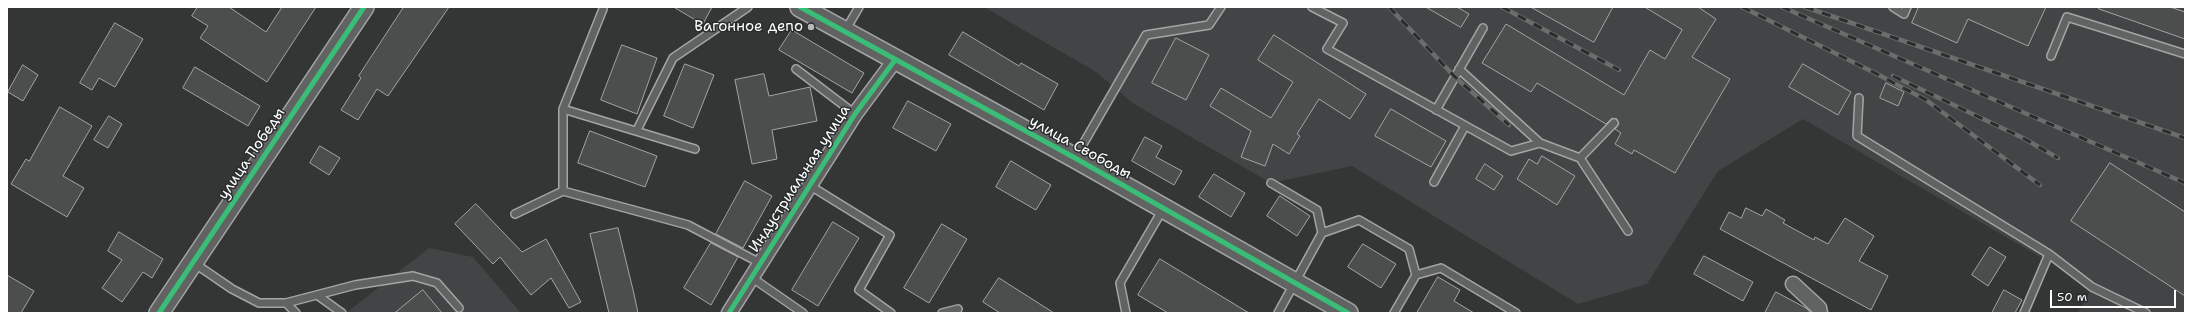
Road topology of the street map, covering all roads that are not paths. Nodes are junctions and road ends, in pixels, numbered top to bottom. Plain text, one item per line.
1 (364, 7) edge
2 (748, 7) edge
3 (800, 7) edge
4 (859, 7) edge
5 (1221, 7) edge
6 (1312, 7) edge
7 (1893, 7) edge
8 (1907, 7) edge
9 (603, 9) dead end
10 (1483, 28) dead end
11 (844, 31) junction
12 (2185, 54) edge
13 (2051, 56) dead end
14 (895, 60) junction
15 (796, 69) dead end
16 (1459, 69) junction
17 (1859, 98) dead end
18 (563, 109) junction
19 (1436, 110) junction
20 (856, 114) junction
21 (1614, 123) dead end
22 (1465, 126) junction
23 (637, 130) junction
24 (1540, 143) junction
25 (695, 149) dead end
26 (1075, 158) junction
27 (1580, 158) junction
28 (1434, 182) dead end
29 (1271, 183) dead end
30 (809, 186) junction
31 (563, 191) junction
32 (1163, 209) junction
33 (515, 214) dead end
34 (1628, 231) dead end
35 (1322, 233) junction
36 (2049, 254) junction
37 (194, 263) junction
38 (760, 263) junction
39 (1416, 275) junction
40 (751, 277) junction
41 (1295, 283) junction
42 (1793, 284) dead end
43 (317, 295) junction
44 (286, 303) junction
45 (459, 308) dead end
46 (958, 309) dead end
47 (159, 313) edge
48 (296, 313) edge
49 (342, 313) edge
50 (729, 313) edge
51 (803, 313) edge
52 (891, 313) edge
53 (942, 313) edge
54 (1126, 313) edge
55 (1278, 313) edge
56 (1348, 313) edge
57 (1394, 313) edge
58 (1516, 313) edge
59 (1820, 313) edge
60 (2024, 313) edge
61 (2146, 313) edge

1 - 37 street, улица Победы
2 - 23 lane
3 - 11 street, улица Свободы
4 - 11 lane
5 - 26 lane
6 - 19 lane
7 - 8 lane
9 - 18 lane
10 - 16 lane
11 - 14 street, улица Свободы
12 - 13 lane
14 - 20 street, Индустриальная улица
14 - 26 street, улица Свободы
15 - 20 lane
16 - 19 lane
16 - 24 lane
17 - 36 lane
18 - 23 lane
18 - 31 lane
19 - 22 lane
20 - 30 street, Индустриальная улица
21 - 27 lane
22 - 24 lane
22 - 28 lane
23 - 25 lane
24 - 27 lane
26 - 32 street, улица Свободы
27 - 34 lane
29 - 35 lane
30 - 38 street, Индустриальная улица
30 - 52 lane
31 - 33 lane
31 - 38 lane
32 - 41 street, улица Свободы
32 - 54 lane
35 - 39 lane
35 - 41 lane
36 - 60 lane
36 - 61 lane
37 - 44 lane
37 - 47 street, улица Победы
38 - 40 street, Индустриальная улица
39 - 57 lane
39 - 58 lane
40 - 50 street, Индустриальная улица
40 - 51 lane
41 - 55 lane
41 - 56 street, улица Свободы
42 - 59 street
43 - 44 lane
43 - 45 lane
43 - 49 lane
44 - 48 lane
46 - 53 lane

